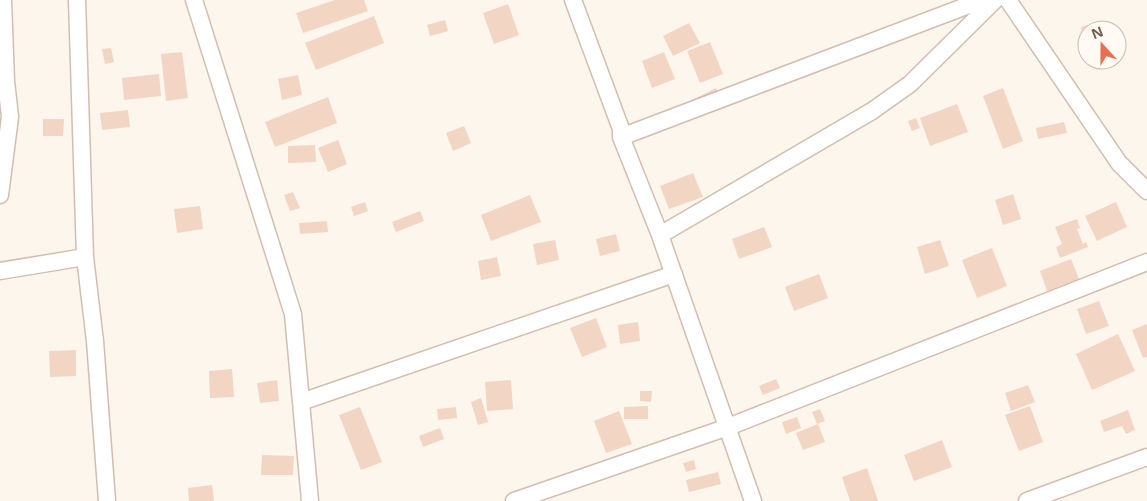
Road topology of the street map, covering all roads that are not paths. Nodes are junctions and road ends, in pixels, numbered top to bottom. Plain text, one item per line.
1 (3, 0) edge
2 (77, 0) edge
3 (194, 0) edge
4 (573, 0) edge
5 (982, 0) edge
6 (995, 0) edge
7 (1008, 0) edge
8 (621, 137) junction
9 (1147, 191) edge
10 (0, 195) edge
11 (660, 235) junction
12 (85, 257) junction
13 (1147, 262) edge
14 (0, 270) edge
15 (674, 274) junction
16 (301, 402) junction
17 (728, 427) junction
18 (1147, 457) edge
19 (107, 501) edge
20 (310, 501) edge
21 (514, 501) edge
22 (753, 501) edge
23 (1027, 501) edge

1 - 10 street
2 - 12 street
3 - 16 street
4 - 8 street
5 - 8 street
6 - 11 street
7 - 9 street
8 - 11 street
11 - 15 street
12 - 14 street
12 - 19 street
13 - 17 street
15 - 16 street
15 - 17 street
16 - 20 street
17 - 21 street
17 - 22 street
18 - 23 street

